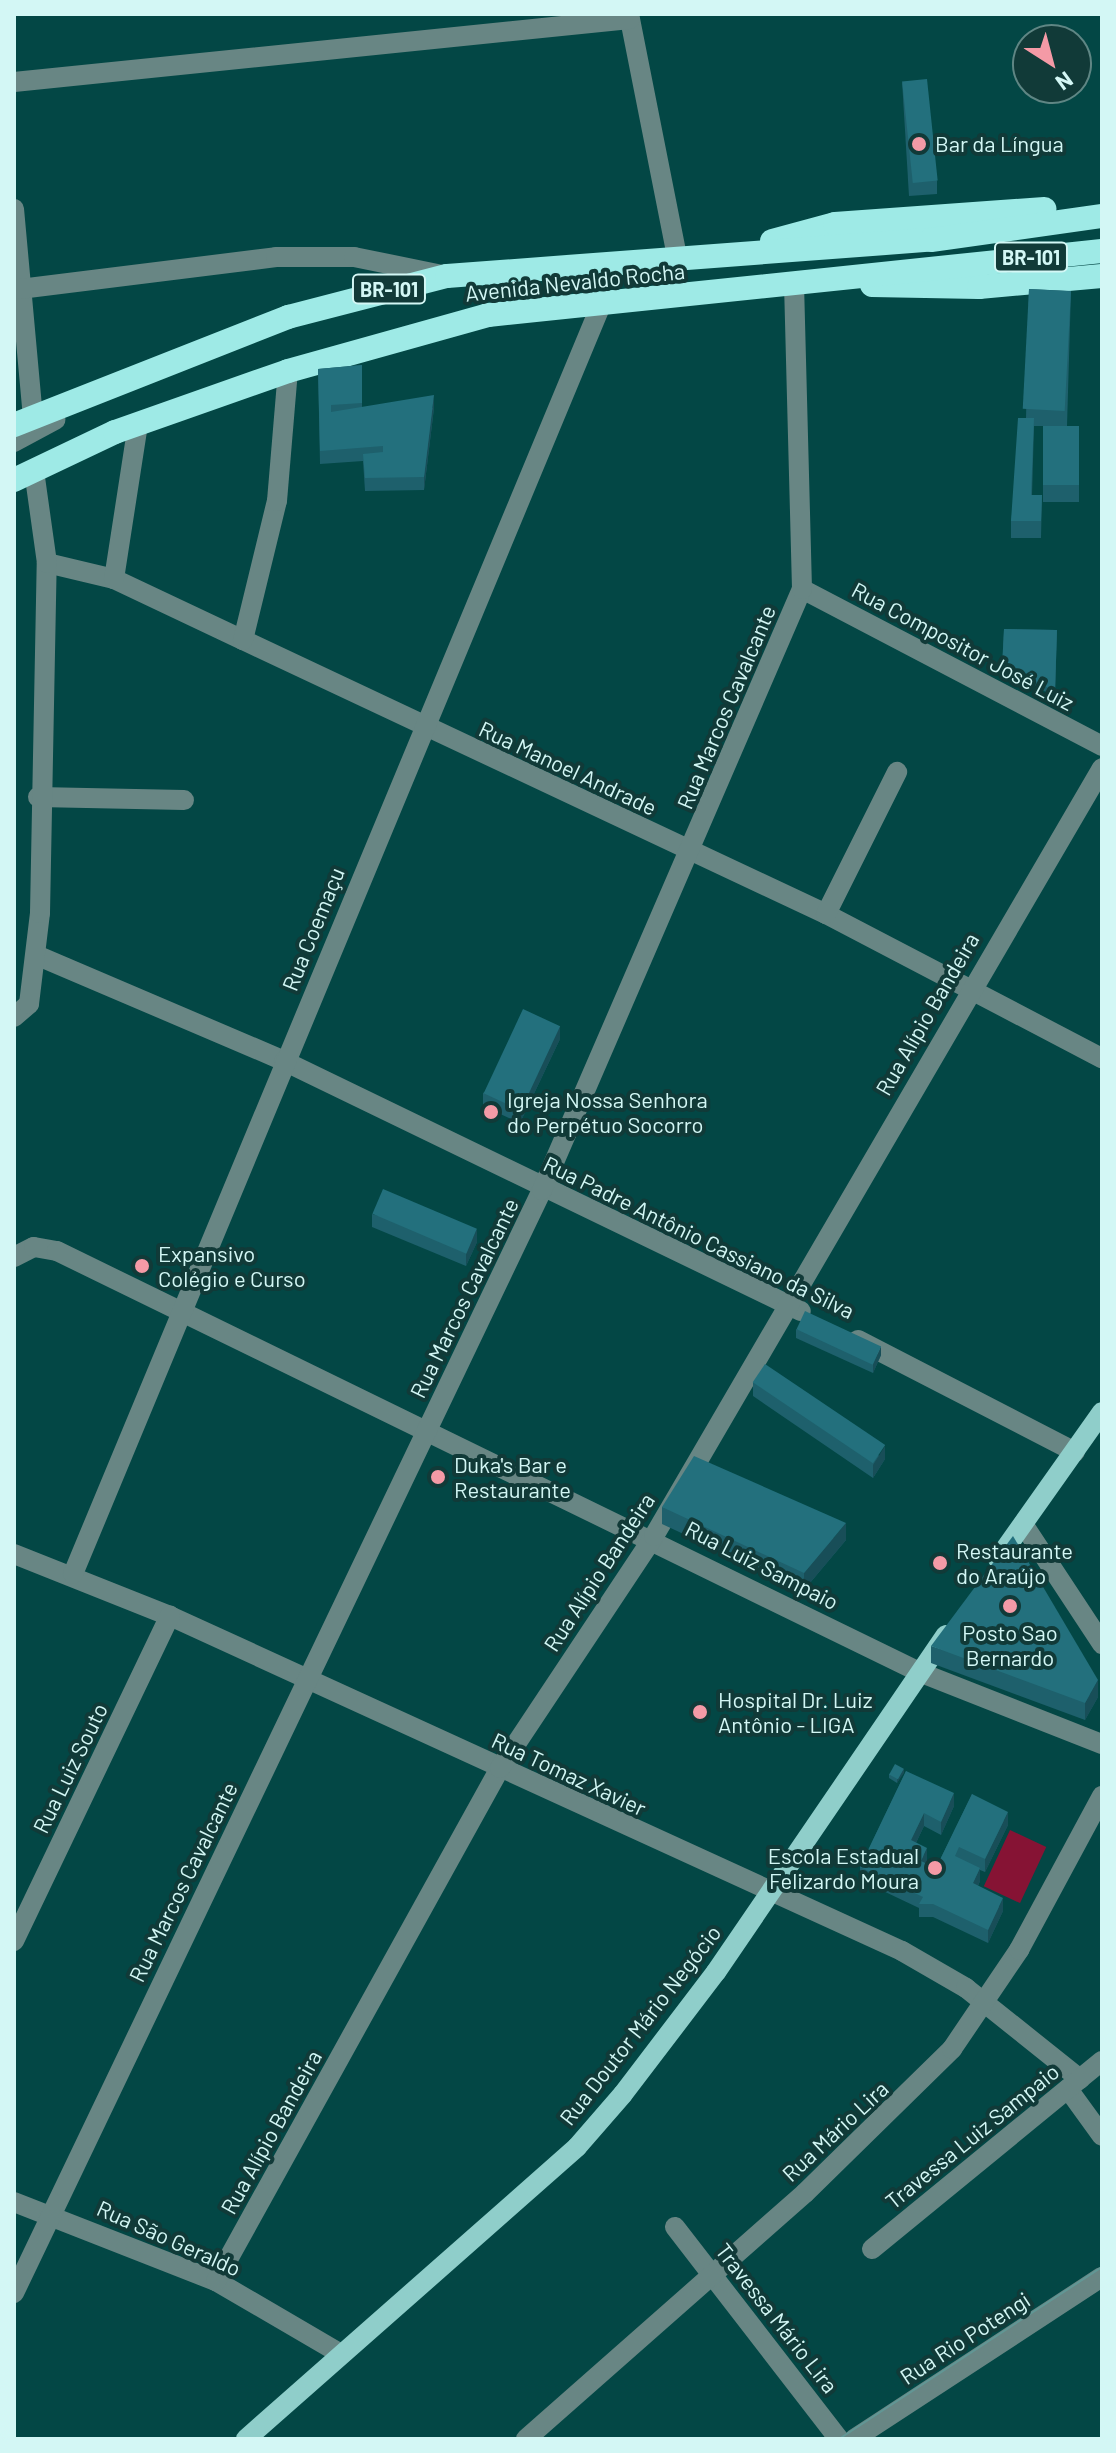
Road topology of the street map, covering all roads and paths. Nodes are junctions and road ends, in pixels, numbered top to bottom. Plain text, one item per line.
1 (630, 16) edge
2 (526, 22) edge
3 (14, 82) edge
4 (1102, 203) edge
5 (14, 209) edge
6 (1102, 216) edge
7 (1102, 251) edge
8 (740, 252) junction
9 (677, 257) junction
10 (447, 276) junction
11 (1102, 276) edge
12 (834, 281) junction
13 (794, 283) junction
14 (20, 289) junction
15 (601, 305) junction
16 (288, 371) junction
17 (115, 381) junction
18 (24, 422) edge
19 (138, 424) junction
20 (14, 442) edge
21 (21, 474) edge
22 (47, 563) junction
23 (114, 579) junction
24 (802, 589) junction
25 (243, 640) junction
26 (423, 726) junction
27 (1102, 746) edge
28 (1102, 768) edge
29 (897, 772) dead end
30 (38, 797) junction
31 (184, 800) dead end
32 (691, 852) junction
33 (826, 914) junction
34 (36, 955) junction
35 (969, 987) junction
36 (14, 1017) edge
37 (1102, 1058) edge
38 (284, 1061) junction
39 (542, 1190) junction
40 (14, 1257) edge
41 (789, 1305) junction
42 (184, 1318) junction
43 (816, 1319) edge
44 (843, 1333) edge
45 (1102, 1412) edge
46 (427, 1431) junction
47 (1075, 1452) junction
48 (1023, 1524) junction
49 (654, 1536) junction
50 (14, 1554) edge
51 (989, 1573) edge
52 (73, 1574) junction
53 (963, 1610) edge
54 (170, 1616) junction
55 (1102, 1644) edge
56 (919, 1672) junction
57 (307, 1679) junction
58 (1102, 1744) edge
59 (500, 1768) junction
60 (1102, 1796) edge
61 (766, 1894) junction
62 (14, 1941) edge
63 (986, 2003) junction
64 (1102, 2061) edge
65 (1074, 2084) junction
66 (1102, 2136) edge
67 (14, 2202) edge
68 (52, 2213) junction
69 (675, 2227) dead end
70 (872, 2249) dead end
71 (714, 2274) junction
72 (1102, 2277) edge
73 (216, 2281) junction
74 (14, 2293) edge
75 (341, 2354) junction
76 (246, 2439) edge
77 (526, 2439) edge
78 (839, 2439) edge
79 (854, 2439) edge

1 - 2 street
1 - 9 street
2 - 3 street
4 - 8 highway
5 - 14 street
6 - 8 highway, Avenida Nevaldo Rocha / BR-101
7 - 12 highway, BR-101
8 - 9 highway, Avenida Nevaldo Rocha / BR-101
9 - 10 highway, Avenida Nevaldo Rocha / BR-101
10 - 14 street, Avenida Nevaldo Rocha
10 - 17 highway, Avenida Nevaldo Rocha / BR-101
11 - 12 highway
12 - 13 highway, Avenida Nevaldo Rocha / BR-101
13 - 15 highway, Avenida Nevaldo Rocha / BR-101
13 - 24 street, Rua Marcos Cavalcante
14 - 18 street
15 - 16 highway, Avenida Nevaldo Rocha / BR-101
15 - 26 street, Rua Coemaçu
16 - 19 highway, Avenida Nevaldo Rocha / BR-101
16 - 25 street
17 - 18 highway, Avenida Nevaldo Rocha / BR-101
17 - 20 street
19 - 21 highway, Avenida Nevaldo Rocha / BR-101
19 - 23 street
21 - 22 street
22 - 23 street, Rua Manoel Andrade
22 - 30 street
23 - 25 street, Rua Manoel Andrade
24 - 27 street, Rua Compositor José Luiz
24 - 32 street, Rua Marcos Cavalcante
25 - 26 street, Rua Manoel Andrade
26 - 32 street, Rua Manoel Andrade
26 - 38 street, Rua Coemaçu
28 - 35 street, Rua Alípio Bandeira
29 - 33 street
30 - 31 street
30 - 34 street
32 - 33 street, Rua Manoel Andrade
32 - 39 street, Rua Marcos Cavalcante
33 - 35 street, Rua Manoel Andrade
34 - 36 street
34 - 38 street, Rua Padre Antônio Cassiano da Silva
35 - 37 street, Rua Manoel Andrade
35 - 41 street, Rua Alípio Bandeira
38 - 39 street, Rua Padre Antônio Cassiano da Silva
38 - 42 street, Rua Coemaçu
39 - 41 street, Rua Padre Antônio Cassiano da Silva
39 - 46 street, Rua Marcos Cavalcante
40 - 42 street, Rua Luiz Sampaio
41 - 43 street, Rua Padre Antônio Cassiano da Silva
41 - 49 street, Rua Alípio Bandeira
42 - 46 street, Rua Luiz Sampaio
42 - 52 street, Rua Coemaçu
44 - 47 street, Rua Padre Antônio Cassiano da Silva
45 - 47 main road
46 - 49 street, Rua Luiz Sampaio
46 - 57 street, Rua Marcos Cavalcante
47 - 48 main road
48 - 51 main road
48 - 55 street
49 - 56 street, Rua Luiz Sampaio
49 - 59 street, Rua Alípio Bandeira
50 - 52 street, Rua Tomaz Xavier
52 - 54 street, Rua Tomaz Xavier
53 - 56 main road, Rua Doutor Mário Negócio
54 - 57 street, Rua Tomaz Xavier
54 - 62 street, Rua Luiz Souto
56 - 58 street, Rua Luiz Sampaio
56 - 61 main road, Rua Doutor Mário Negócio
57 - 59 street, Rua Tomaz Xavier
57 - 68 street, Rua Marcos Cavalcante
59 - 61 street, Rua Tomaz Xavier
59 - 73 street, Rua Alípio Bandeira
60 - 63 street, Rua Mário Lira
61 - 63 street, Rua Tomaz Xavier
61 - 75 main road, Rua Doutor Mário Negócio
63 - 65 street, Rua Tomaz Xavier
63 - 71 street, Rua Mário Lira
64 - 65 street, Travessa Luiz Sampaio
65 - 66 street, Rua Tomaz Xavier
65 - 70 street, Travessa Luiz Sampaio
67 - 68 street, Rua São Geraldo
68 - 73 street, Rua São Geraldo
68 - 74 street, Rua Marcos Cavalcante
69 - 71 street, Travessa Mário Lira
71 - 77 street, Rua Mário Lira
71 - 78 street, Travessa Mário Lira
72 - 79 street, Rua Rio Potengi
73 - 75 street, Rua São Geraldo
75 - 76 main road, Rua Doutor Mário Negócio

